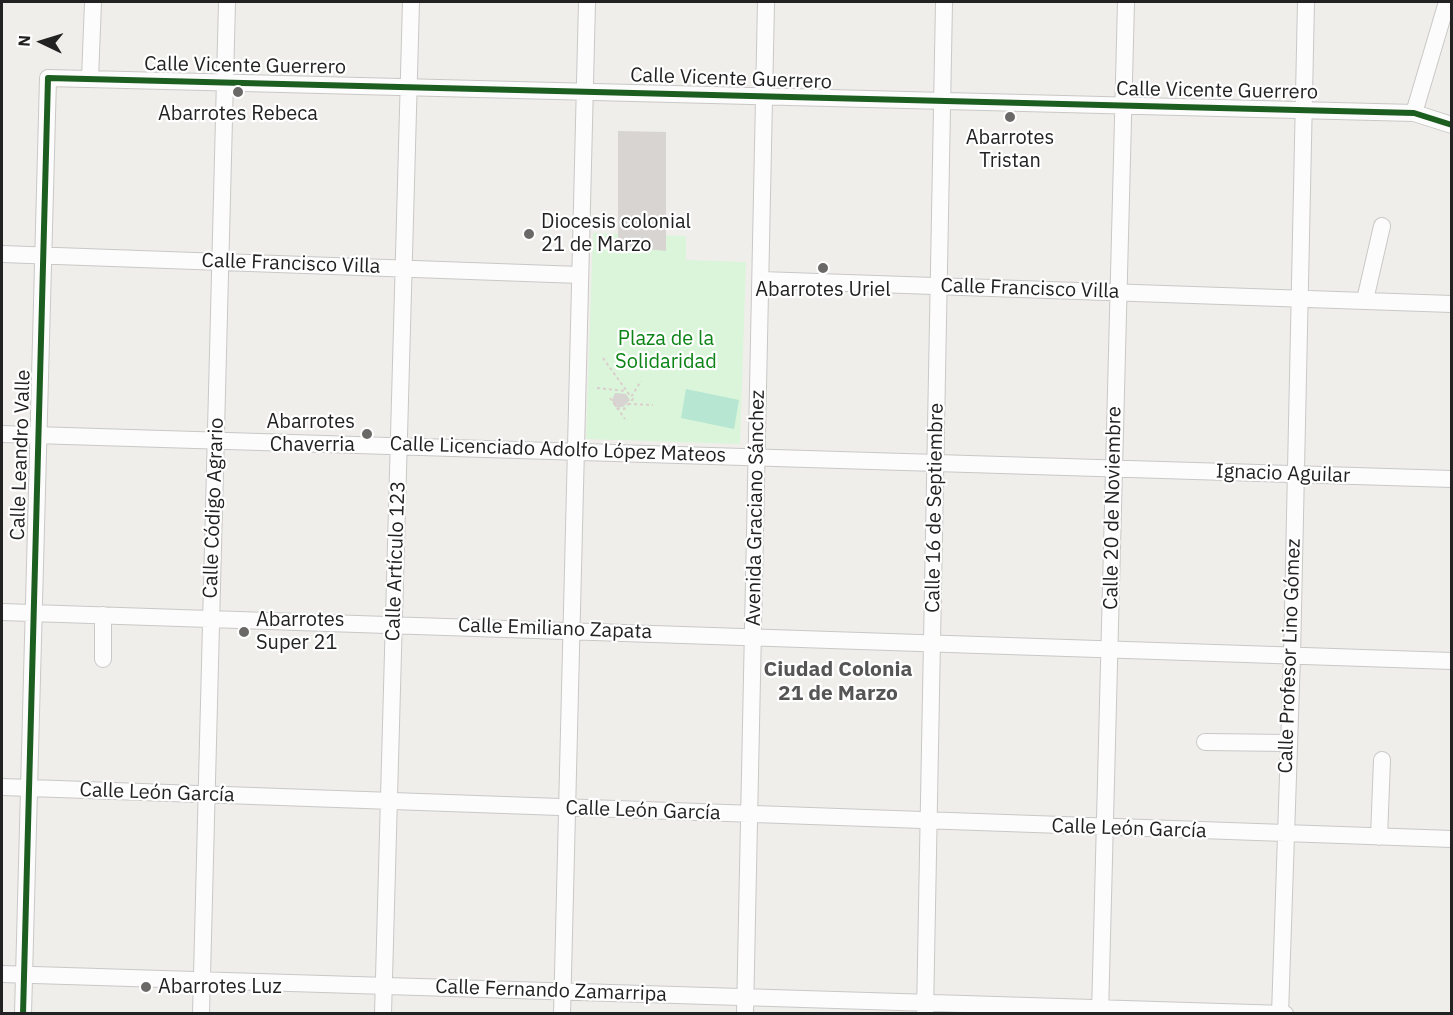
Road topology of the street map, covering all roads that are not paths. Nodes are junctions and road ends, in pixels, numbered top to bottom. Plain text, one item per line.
1 (93, 2) edge
2 (227, 2) edge
3 (411, 2) edge
4 (586, 2) edge
5 (766, 2) edge
6 (944, 2) edge
7 (1126, 2) edge
8 (1306, 2) edge
9 (1447, 2) edge
10 (48, 78) joint
11 (90, 79) junction
12 (225, 82) junction
13 (409, 85) junction
14 (584, 91) junction
15 (764, 97) junction
16 (942, 100) junction
17 (1123, 105) junction
18 (1303, 110) junction
19 (1414, 113) junction
20 (1452, 125) edge
21 (1382, 226) dead end
22 (2, 254) edge
23 (43, 255) junction
24 (220, 262) junction
25 (404, 267) junction
26 (580, 274) junction
27 (761, 280) junction
28 (938, 286) junction
29 (1119, 291) junction
30 (1299, 298) junction
31 (1365, 300) junction
32 (1452, 304) edge
33 (2, 434) edge
34 (38, 435) junction
35 (216, 440) junction
36 (399, 444) junction
37 (576, 451) junction
38 (757, 457) junction
39 (937, 462) junction
40 (1114, 467) junction
41 (1294, 475) junction
42 (1452, 480) edge
43 (2, 612) edge
44 (33, 613) junction
45 (103, 615) junction
46 (211, 619) junction
47 (394, 623) junction
48 (571, 630) junction
49 (753, 636) junction
50 (932, 642) junction
51 (1109, 648) junction
52 (1292, 657) junction
53 (102, 659) dead end
54 (1452, 661) edge
55 (1205, 742) dead end
56 (1288, 743) junction
57 (1382, 760) dead end
58 (2, 787) edge
59 (29, 788) junction
60 (207, 794) junction
61 (389, 801) junction
62 (567, 808) junction
63 (750, 815) junction
64 (928, 821) junction
65 (1105, 828) junction
66 (1285, 835) junction
67 (1379, 837) junction
68 (1452, 839) edge
69 (2, 974) edge
70 (24, 975) junction
71 (202, 981) junction
72 (384, 986) junction
73 (562, 992) junction
74 (745, 1005) edge
75 (925, 1008) edge
76 (1100, 1011) edge
77 (23, 1014) edge
78 (201, 1014) edge
79 (383, 1014) edge
80 (562, 1014) edge
81 (1282, 1014) edge

1 - 11 street
2 - 12 street, Calle Código Agrario
3 - 13 street, Calle Artículo 123
4 - 14 street
5 - 15 street, Avenida Graciano Sánchez
6 - 16 street, Calle 16 de Septiembre
7 - 17 street, Calle 20 de Noviembre
8 - 18 street, Calle Profesor Lino Gómez
9 - 19 street
10 - 11 street, Calle Vicente Guerrero
10 - 23 street, Calle Leandro Valle
11 - 12 street, Calle Vicente Guerrero
12 - 13 street, Calle Vicente Guerrero
12 - 24 street, Calle Código Agrario
13 - 14 street, Calle Vicente Guerrero
13 - 25 street, Calle Artículo 123
14 - 15 street, Calle Vicente Guerrero
14 - 26 street
15 - 16 street, Calle Vicente Guerrero
15 - 27 street, Avenida Graciano Sánchez
16 - 17 street, Calle Vicente Guerrero
16 - 28 street, Calle 16 de Septiembre
17 - 18 street, Calle Vicente Guerrero
17 - 29 street, Calle 20 de Noviembre
18 - 19 street, Calle Vicente Guerrero
18 - 30 street, Calle Profesor Lino Gómez
19 - 20 street, Calle Vicente Guerrero
21 - 31 street
22 - 23 street, Calle Francisco Villa
23 - 24 street, Calle Francisco Villa
23 - 34 street, Calle Leandro Valle
24 - 25 street, Calle Francisco Villa
24 - 35 street, Calle Código Agrario
25 - 26 street, Calle Francisco Villa
25 - 36 street, Calle Artículo 123
26 - 37 street
27 - 28 street, Calle Francisco Villa
27 - 38 street, Avenida Graciano Sánchez
28 - 29 street, Calle Francisco Villa
28 - 39 street, Calle 16 de Septiembre
29 - 30 street, Calle Francisco Villa
29 - 40 street, Calle 20 de Noviembre
30 - 31 street, Calle Francisco Villa
30 - 41 street, Calle Profesor Lino Gómez
31 - 32 street, Calle Francisco Villa
33 - 34 street, Calle Licenciado Adolfo López Mateos
34 - 35 street, Calle Licenciado Adolfo López Mateos
34 - 44 street, Calle Leandro Valle
35 - 36 street, Calle Licenciado Adolfo López Mateos
35 - 46 street, Calle Código Agrario
36 - 37 street, Calle Licenciado Adolfo López Mateos
36 - 47 street, Calle Artículo 123
37 - 38 street, Calle Licenciado Adolfo López Mateos
37 - 48 street
38 - 39 street, Calle Licenciado Adolfo López Mateos
38 - 49 street, Avenida Graciano Sánchez
39 - 40 street, Calle Licenciado Adolfo López Mateos
39 - 50 street, Calle 16 de Septiembre
40 - 41 street, Ignacio Aguilar
40 - 51 street, Calle 20 de Noviembre
41 - 42 street, Ignacio Aguilar
41 - 52 street, Calle Profesor Lino Gómez
43 - 44 street, Calle Emiliano Zapata
44 - 45 street, Calle Emiliano Zapata
44 - 59 street, Calle Leandro Valle
45 - 46 street, Calle Emiliano Zapata
45 - 53 street
46 - 47 street, Calle Emiliano Zapata
46 - 60 street, Calle Código Agrario
47 - 48 street, Calle Emiliano Zapata
47 - 61 street, Calle Artículo 123
48 - 49 street, Calle Emiliano Zapata
48 - 62 street
49 - 50 street, Calle Emiliano Zapata
49 - 63 street, Avenida Graciano Sánchez
50 - 51 street, Calle Emiliano Zapata
50 - 64 street, Calle 16 de Septiembre
51 - 52 street, Calle Emiliano Zapata
51 - 65 street, Calle 20 de Noviembre
52 - 54 street, Calle Emiliano Zapata
52 - 56 street, Calle Profesor Lino Gómez
55 - 56 street
56 - 66 street, Calle Profesor Lino Gómez
57 - 67 street
58 - 59 street, Calle León García
59 - 60 street, Calle León García
59 - 70 street, Calle Leandro Valle
60 - 61 street, Calle León García
60 - 71 street, Calle Código Agrario
61 - 62 street, Calle León García
61 - 72 street, Calle Artículo 123
62 - 63 street, Calle León García
62 - 73 street
63 - 64 street, Calle León García
63 - 74 street, Avenida Graciano Sánchez
64 - 65 street, Calle León García
64 - 75 street, Calle 16 de Septiembre
65 - 66 street, Calle León García
65 - 76 street, Calle 20 de Noviembre
66 - 67 street, Calle León García
66 - 81 street, Calle Profesor Lino Gómez
67 - 68 street, Calle León García
69 - 70 street, Calle Fernando Zamarripa
70 - 71 street, Calle Fernando Zamarripa
70 - 77 street, Calle Leandro Valle
71 - 72 street, Calle Fernando Zamarripa
71 - 78 street, Calle Código Agrario
72 - 73 street, Calle Fernando Zamarripa
72 - 79 street, Calle Artículo 123
73 - 74 street, Calle Fernando Zamarripa
73 - 80 street
74 - 75 street, Calle Fernando Zamarripa
75 - 76 street, Calle Fernando Zamarripa
76 - 81 street, Calle Fernando Zamarripa

